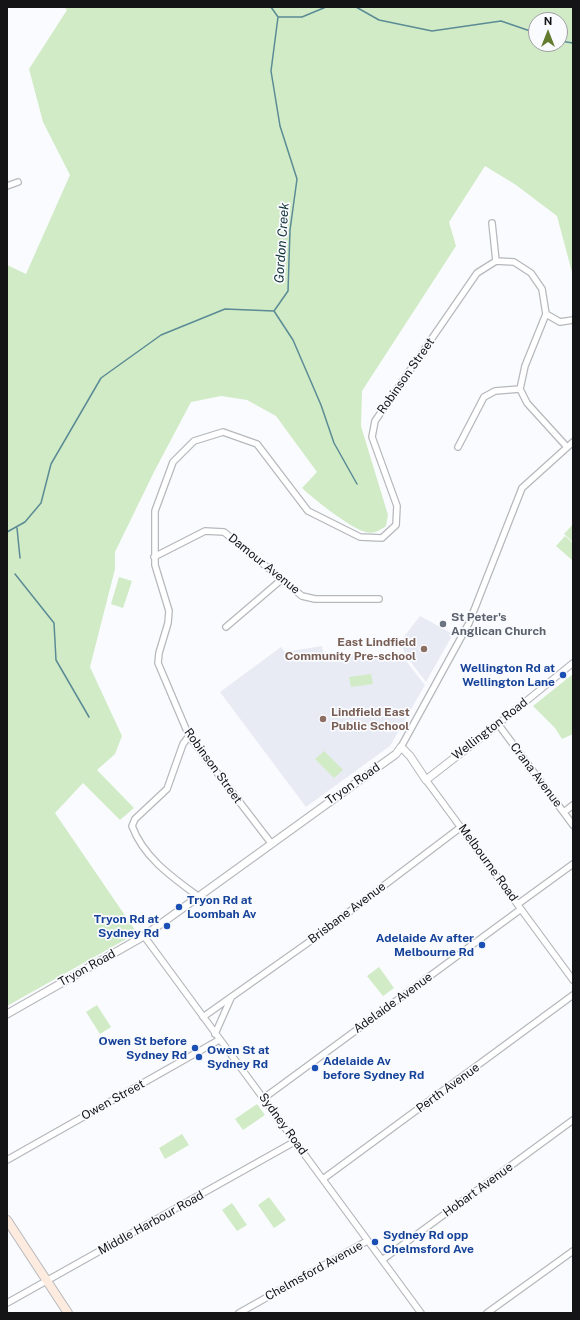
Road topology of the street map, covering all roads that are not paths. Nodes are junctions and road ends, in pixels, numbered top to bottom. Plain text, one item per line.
1 (18, 182) dead end
2 (7, 186) edge
3 (492, 223) dead end
4 (496, 261) junction
5 (546, 314) junction
6 (573, 320) edge
7 (520, 389) junction
8 (573, 442) edge
9 (458, 446) dead end
10 (567, 446) junction
11 (154, 557) junction
12 (282, 580) junction
13 (379, 599) dead end
14 (226, 627) dead end
15 (573, 663) edge
16 (498, 724) junction
17 (189, 736) junction
18 (401, 747) junction
19 (426, 780) junction
20 (573, 805) edge
21 (564, 812) junction
22 (573, 825) edge
23 (461, 828) junction
24 (271, 843) junction
25 (573, 864) edge
26 (199, 897) junction
27 (520, 906) junction
28 (144, 936) junction
29 (573, 980) edge
30 (573, 995) edge
31 (231, 998) junction
32 (7, 1014) edge
33 (203, 1017) junction
34 (215, 1034) junction
35 (219, 1040) junction
36 (264, 1098) junction
37 (573, 1120) edge
38 (294, 1142) junction
39 (7, 1160) edge
40 (323, 1179) junction
41 (7, 1220) edge
42 (367, 1241) junction
43 (572, 1254) edge
44 (382, 1260) junction
45 (47, 1281) junction
46 (7, 1303) edge
47 (68, 1313) edge
48 (239, 1313) edge
49 (421, 1313) edge
50 (487, 1313) edge

1 - 2 street
3 - 4 street
4 - 5 street
4 - 11 street, Robinson Street
5 - 6 street
5 - 7 street
7 - 9 street
7 - 10 street
8 - 10 street, Tryon Road
10 - 18 street, Tryon Road
11 - 12 street, Damour Avenue
11 - 17 street, Robinson Street
12 - 13 street, Damour Avenue
12 - 14 street
15 - 16 street, Wellington Road
16 - 19 street, Wellington Road
16 - 21 street, Crana Avenue
17 - 24 street, Robinson Street
17 - 26 street
18 - 19 street, Melbourne Road
18 - 24 street, Tryon Road
19 - 23 street, Melbourne Road
20 - 21 street
21 - 22 street, Crana Avenue
23 - 27 street, Melbourne Road
23 - 31 street, Brisbane Avenue
24 - 26 street, Tryon Road
25 - 27 street, Adelaide Avenue
26 - 28 street, Tryon Road
27 - 29 street, Melbourne Road
27 - 36 street, Adelaide Avenue
28 - 32 street, Tryon Road
28 - 33 street, Sydney Road
30 - 40 street, Perth Avenue
31 - 33 street, Brisbane Avenue
31 - 34 street
33 - 34 street, Sydney Road
34 - 35 street, Sydney Road
35 - 36 street, Sydney Road
35 - 39 street, Owen Street
36 - 38 street, Sydney Road
37 - 44 street, Hobart Avenue
38 - 40 street, Sydney Road
38 - 45 street, Middle Harbour Road
40 - 42 street, Sydney Road
41 - 45 main road
42 - 44 street, Sydney Road
42 - 48 street, Chelmsford Avenue
43 - 50 street
44 - 49 street, Sydney Road
45 - 46 street, Middle Harbour Road
45 - 47 main road

